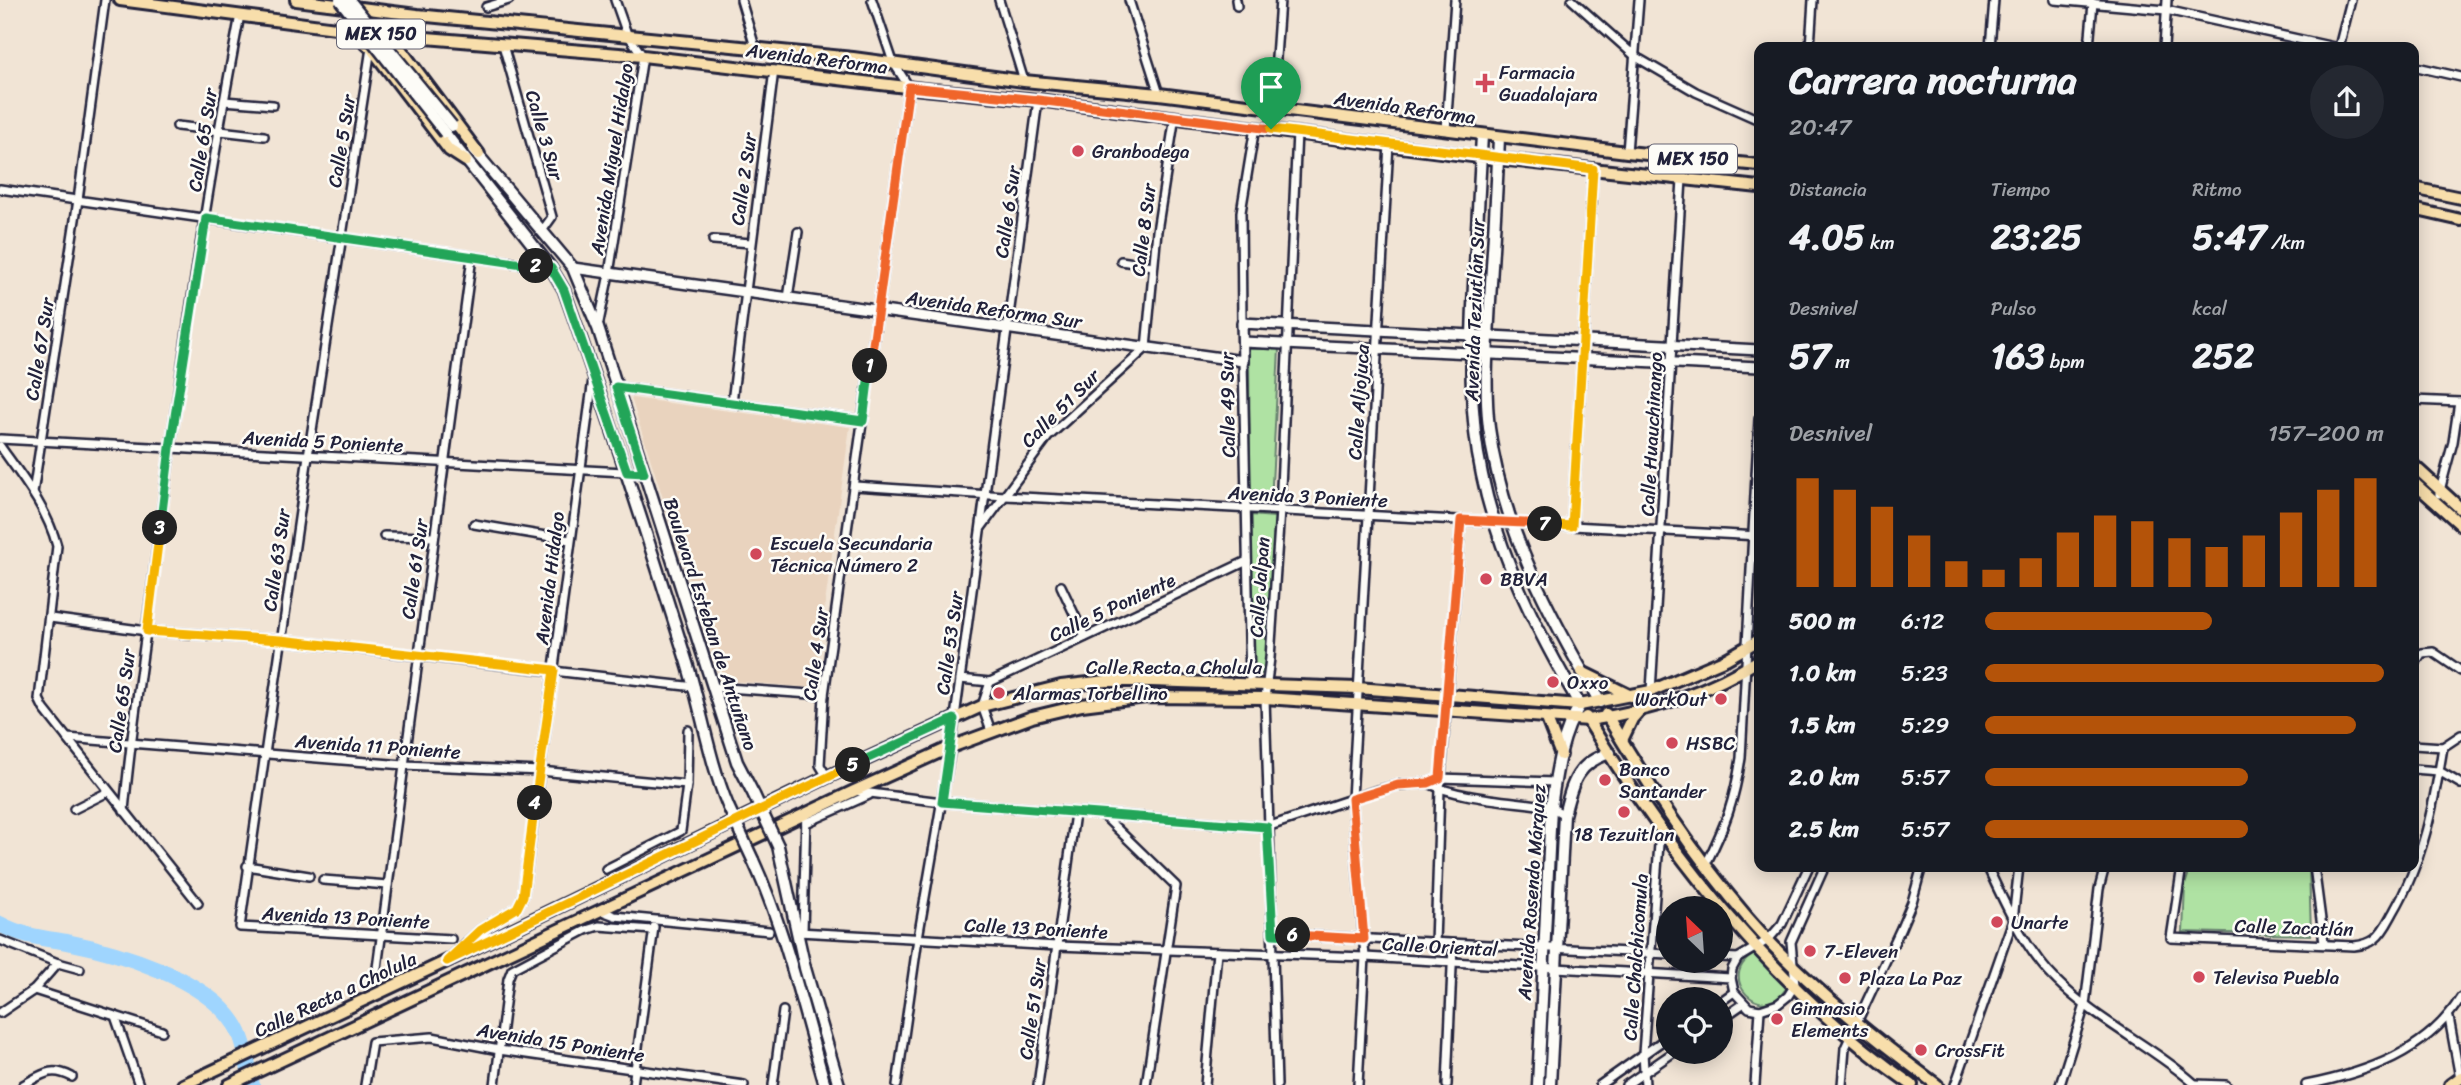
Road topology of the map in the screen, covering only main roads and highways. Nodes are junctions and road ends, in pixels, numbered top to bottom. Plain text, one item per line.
1 (120, 0) edge
2 (296, 0) edge
3 (340, 0) edge
4 (349, 0) edge
5 (363, 0) edge
6 (372, 10) junction
7 (351, 30) junction
8 (390, 35) junction
9 (449, 130) junction
10 (1482, 135) junction
11 (1500, 137) junction
12 (478, 154) junction
13 (1480, 156) junction
14 (1498, 158) junction
15 (466, 161) junction
16 (1754, 165) edge
17 (1754, 186) edge
18 (2419, 189) edge
19 (2458, 196) edge
20 (2419, 210) edge
21 (2461, 220) edge
22 (2419, 472) edge
23 (2419, 485) edge
24 (2438, 496) junction
25 (2461, 509) edge
26 (2461, 525) edge
27 (1754, 643) edge
28 (1754, 663) edge
29 (1582, 673) junction
30 (1631, 696) junction
31 (1600, 702) junction
32 (1580, 705) junction
33 (1639, 711) junction
34 (1608, 717) junction
35 (1547, 719) junction
36 (1570, 720) junction
37 (1589, 720) junction
38 (1622, 740) junction
39 (1610, 753) junction
40 (1562, 755) junction
41 (231, 1084) edge
42 (183, 1085) edge
43 (825, 1085) edge
44 (839, 1085) edge
45 (1538, 1085) edge
46 (1550, 1085) edge
47 (1912, 1085) edge
48 (1937, 1085) edge

1 - 7 main road, Avenida Reforma / MEX 150
2 - 6 main road, Avenida Reforma / MEX 150
3 - 9 main road, Boulevard Esteban de Antuñano, bridge
4 - 9 main road, Boulevard Esteban de Antuñano, bridge
5 - 6 main road
6 - 10 main road, Avenida Reforma / MEX 150
7 - 8 main road, Avenida Reforma / MEX 150
7 - 15 main road
8 - 12 main road
8 - 13 main road, Avenida Reforma / MEX 150
9 - 12 main road, Boulevard Esteban de Antuñano
9 - 15 main road, Boulevard Esteban de Antuñano
10 - 11 main road, Avenida Reforma / MEX 150
10 - 13 main road, Avenida Teziutlán Sur
11 - 14 main road, Avenida Teziutlán Sur
11 - 16 main road, Avenida Reforma / MEX 150
12 - 44 main road, Boulevard Esteban de Antuñano, bridge
13 - 14 main road, Avenida Reforma / MEX 150
13 - 32 main road, Avenida Teziutlán Sur
14 - 17 main road, Avenida Reforma / MEX 150
14 - 29 main road, Avenida Teziutlán Sur
15 - 43 main road, Boulevard Esteban de Antuñano, bridge
18 - 19 main road
20 - 21 main road
22 - 24 main road
23 - 24 main road
24 - 25 main road
24 - 26 main road
27 - 30 main road, Calle Recta a Cholula
28 - 33 main road, Calle Recta a Cholula
29 - 30 main road
29 - 31 main road, Avenida Teziutlán Sur
30 - 31 main road, Calle Recta a Cholula
31 - 32 main road, Calle Recta a Cholula
31 - 34 main road, Avenida Teziutlán Sur
32 - 36 main road, Avenida Rosendo Márquez
32 - 37 main road, Avenida Teziutlán Sur
32 - 42 main road, Calle Recta a Cholula
33 - 34 main road, Calle Recta a Cholula
33 - 38 main road
34 - 37 main road, Calle Recta a Cholula
34 - 38 main road, Avenida Teziutlán Sur
35 - 36 main road, Calle Recta a Cholula
35 - 40 main road
35 - 41 main road, Calle Recta a Cholula
36 - 37 main road, Calle Recta a Cholula
36 - 40 main road, Avenida Rosendo Márquez
37 - 39 main road, Avenida Teziutlán Sur
38 - 48 main road, Avenida Teziutlán Sur
39 - 46 main road, Avenida Rosendo Márquez
39 - 47 main road, Avenida Teziutlán Sur
40 - 45 main road, Avenida Rosendo Márquez

